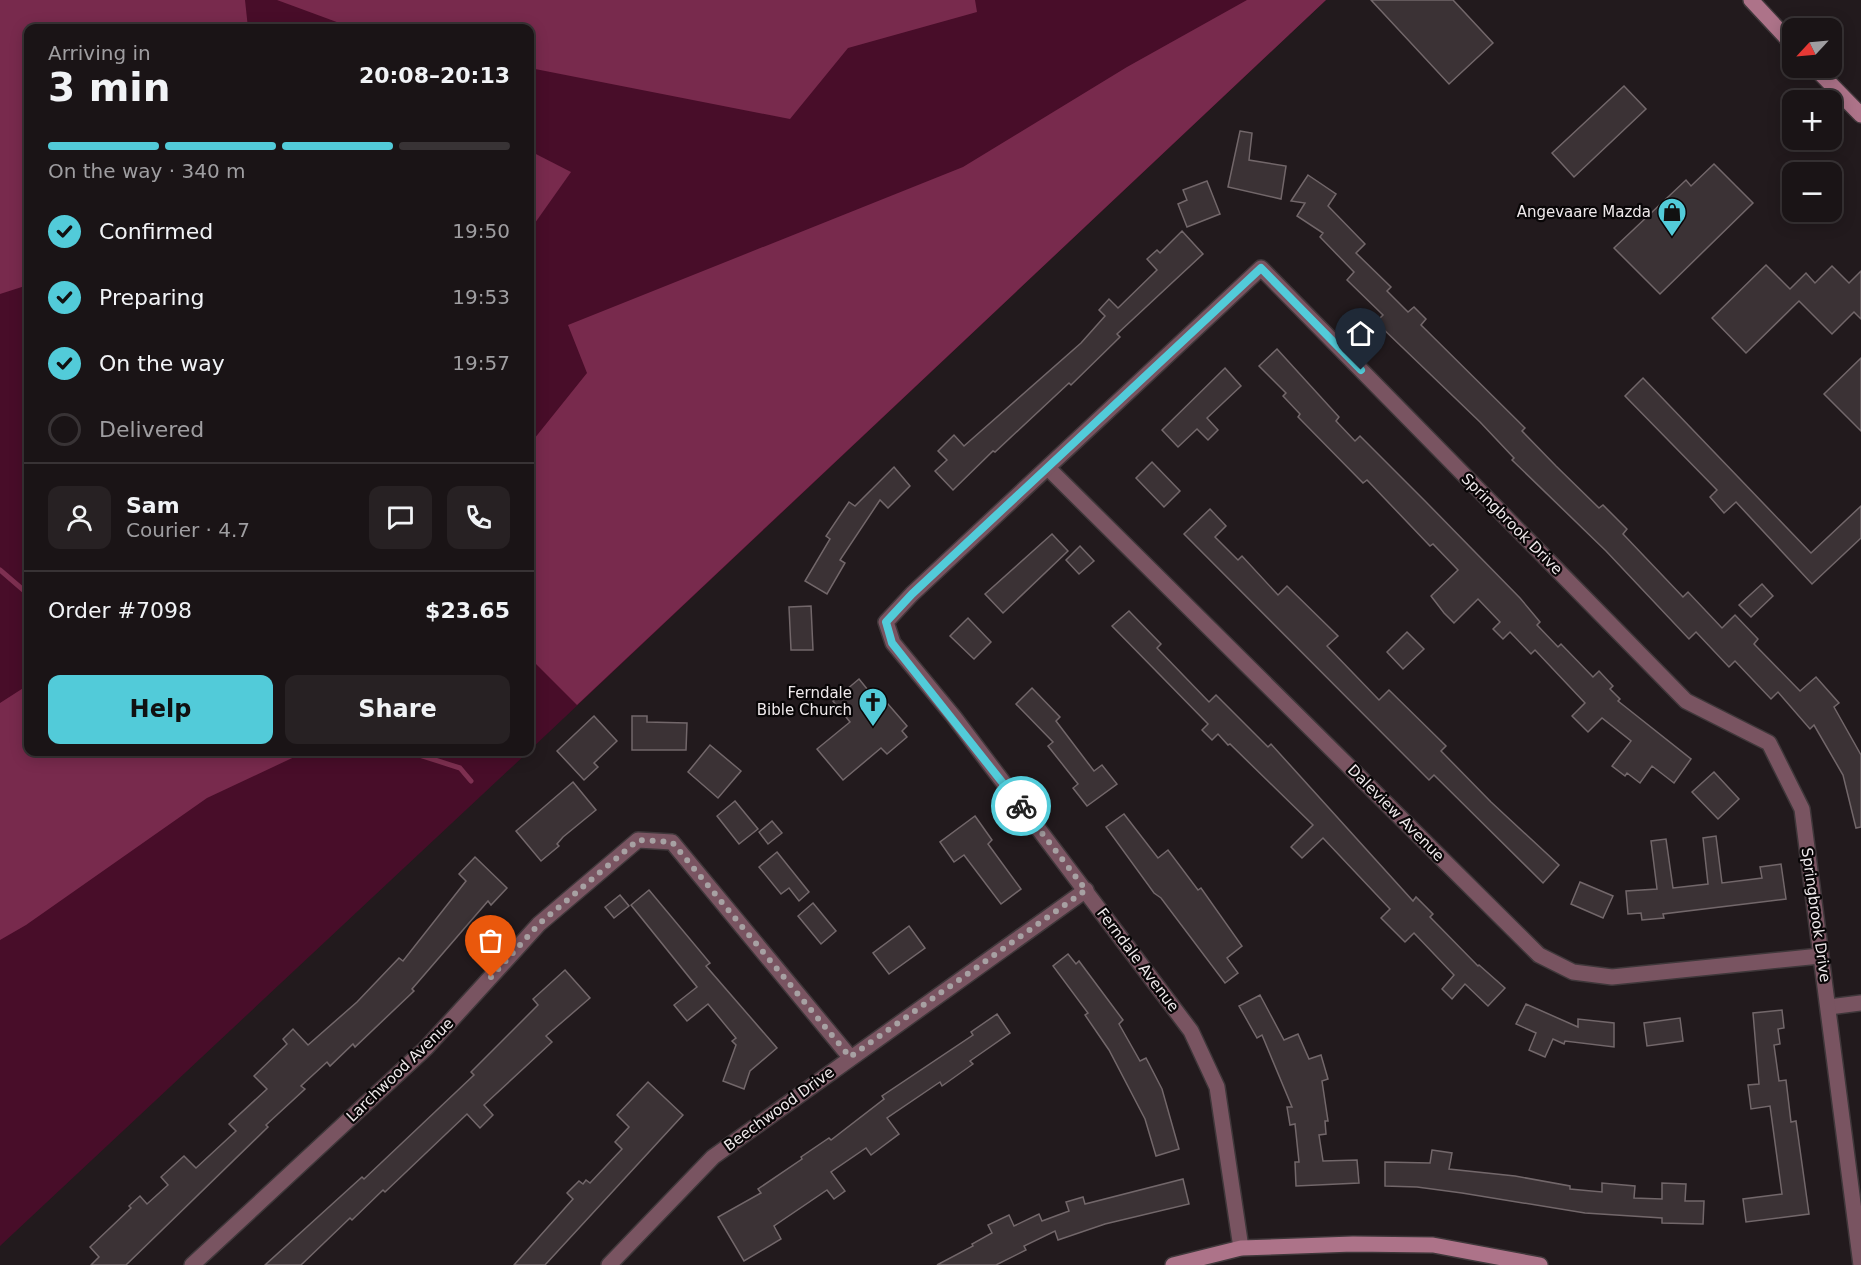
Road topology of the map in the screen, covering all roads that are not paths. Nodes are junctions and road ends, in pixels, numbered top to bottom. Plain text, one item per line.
1 (1751, 0) edge
2 (1782, 33) edge
3 (1825, 78) edge
4 (1861, 115) edge
5 (1049, 469) junction
6 (886, 622) joint
7 (1086, 890) junction
8 (1820, 956) junction
9 (1861, 1003) edge
10 (1829, 1007) junction
11 (850, 1057) junction
12 (1241, 1248) junction
13 (192, 1265) edge
14 (609, 1265) edge
15 (1173, 1265) edge
16 (1540, 1265) edge
17 (1861, 1265) edge

1 - 2 street
3 - 4 street
5 - 6 street, Springbrook Drive
5 - 8 street, Daleview Avenue
5 - 8 street, Springbrook Drive
6 - 7 street, Ferndale Avenue
7 - 11 street, Beechwood Drive
7 - 12 street, Ferndale Avenue
8 - 10 street, Springbrook Drive
9 - 10 street
10 - 17 street, Springbrook Drive
11 - 13 street, Larchwood Avenue
11 - 14 street, Beechwood Drive
12 - 15 street
12 - 16 street

